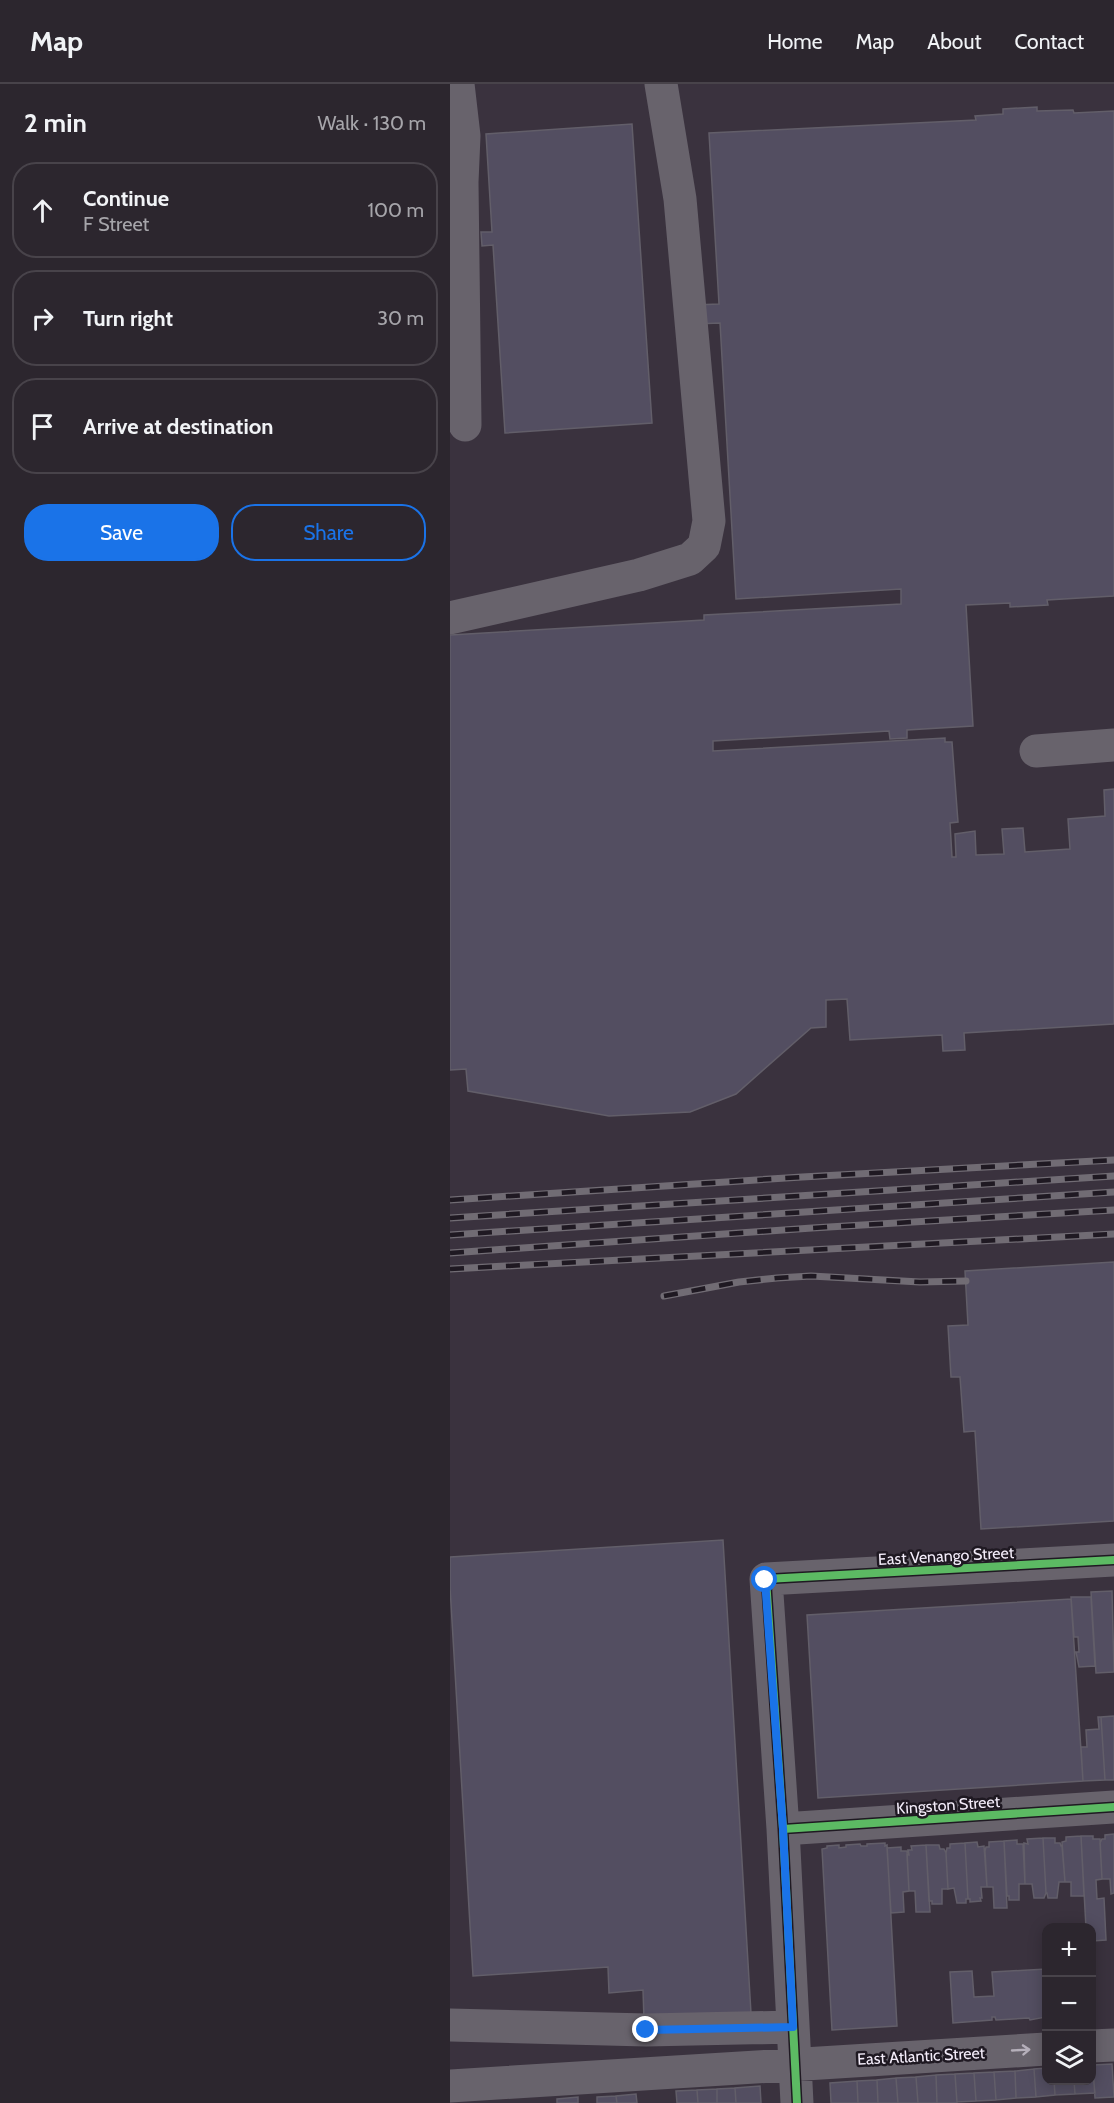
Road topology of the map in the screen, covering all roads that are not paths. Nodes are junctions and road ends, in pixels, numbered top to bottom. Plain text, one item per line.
1 (458, 84) edge
2 (661, 84) edge
3 (465, 425) dead end
4 (450, 618) edge
5 (1114, 745) edge
6 (1036, 751) dead end
7 (1114, 1560) edge
8 (1114, 1807) edge
9 (783, 1829) junction
10 (450, 2025) edge
11 (793, 2027) junction
12 (1114, 2045) edge
13 (1096, 2046) edge
14 (1042, 2049) edge
15 (795, 2063) junction
16 (450, 2086) edge
17 (797, 2103) edge

1 - 3 street
2 - 4 street
5 - 6 street
7 - 9 street, East Venango Street
8 - 9 street, Kingston Street
9 - 11 street
10 - 11 street
11 - 15 street
12 - 13 street
15 -> 14 street, East Atlantic Street
15 - 16 street, East Atlantic Street
15 - 17 street

